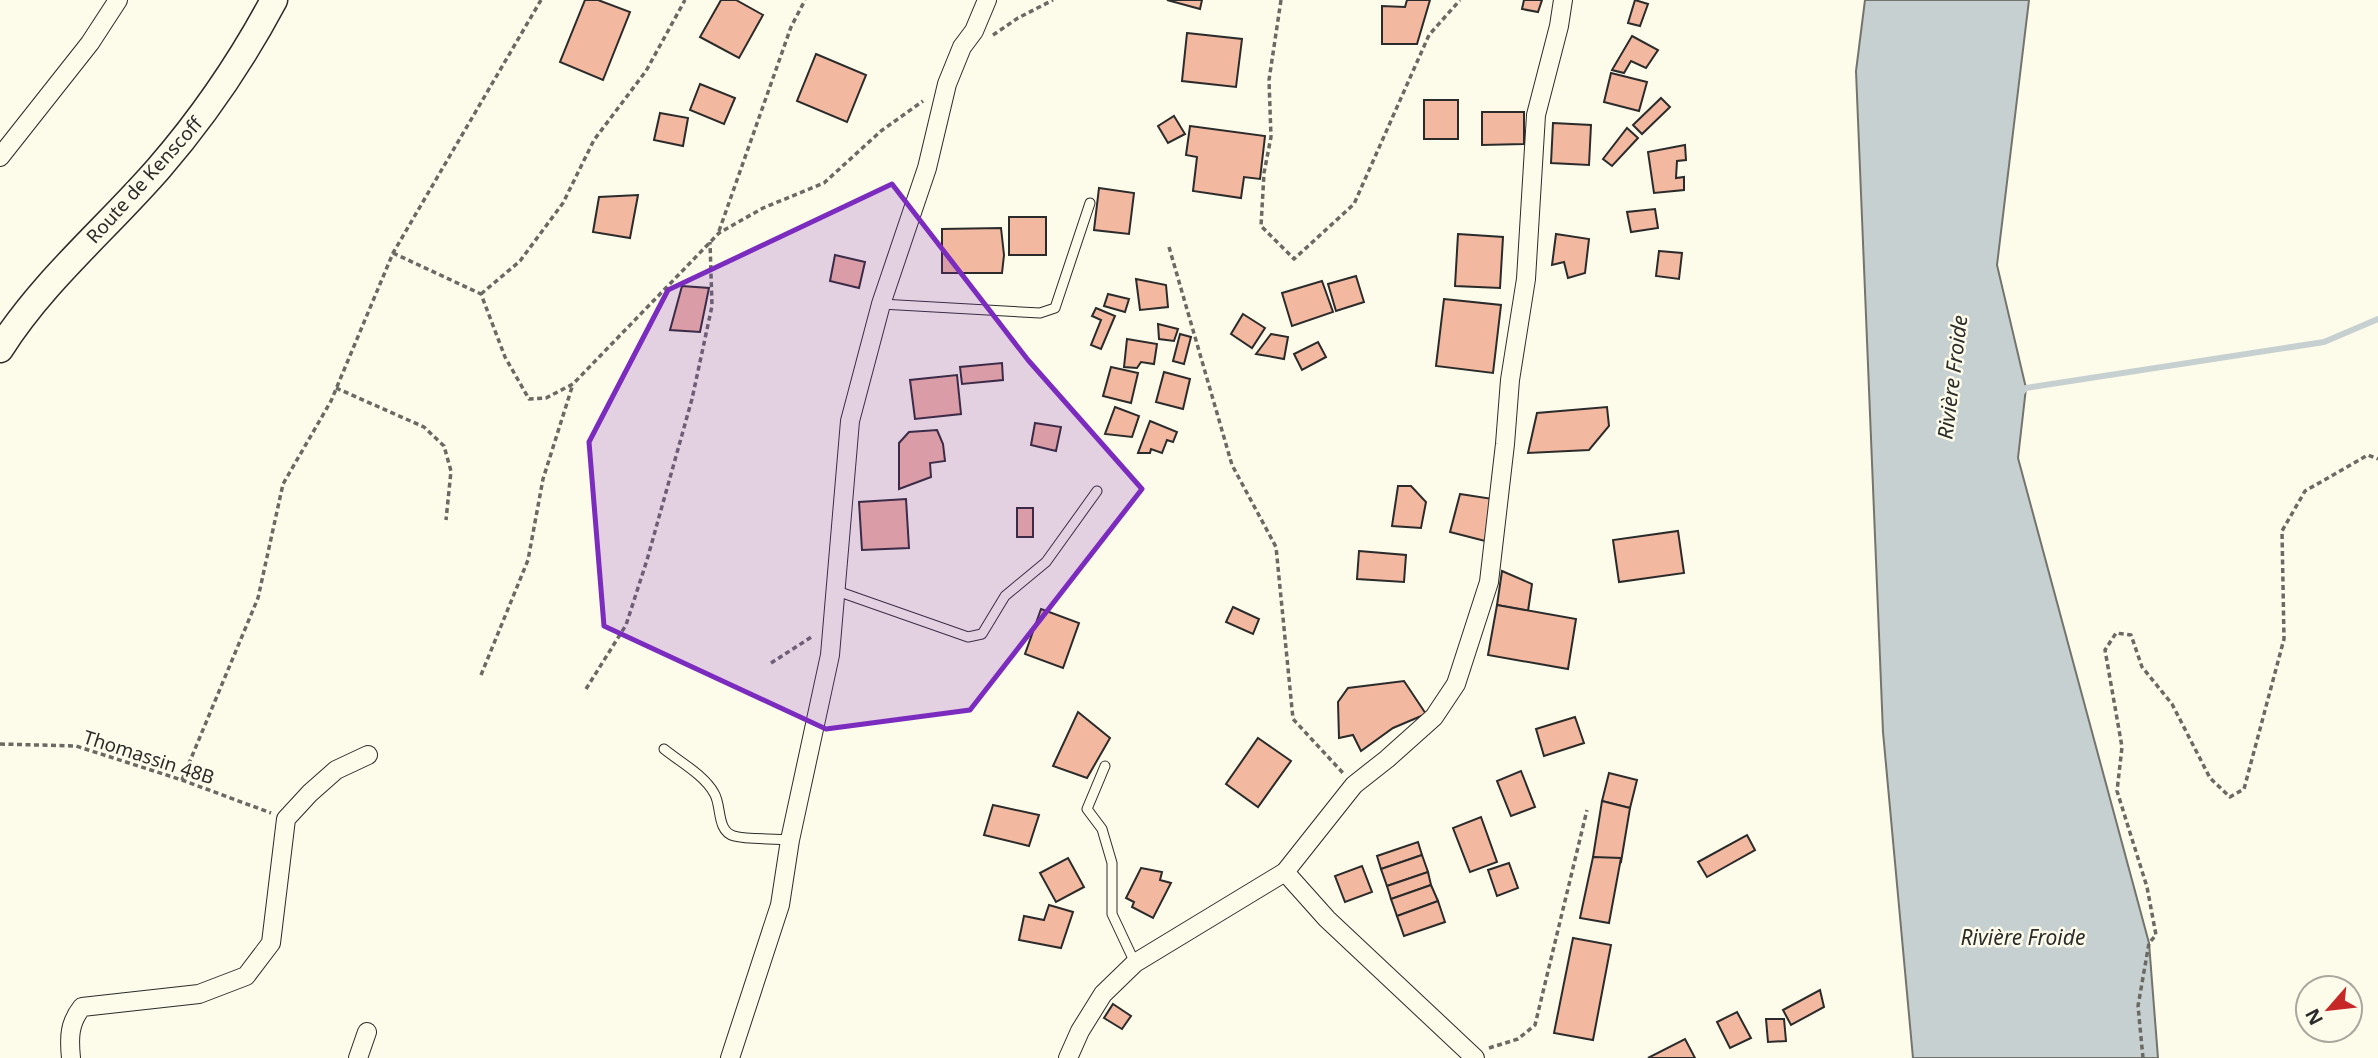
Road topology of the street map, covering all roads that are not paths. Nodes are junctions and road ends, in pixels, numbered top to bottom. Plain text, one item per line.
1 (118, 0) edge
2 (274, 0) edge
3 (987, 0) edge
4 (1563, 0) edge
5 (0, 158) edge
6 (1090, 203) dead end
7 (881, 304) junction
8 (0, 349) edge
9 (1097, 491) dead end
10 (837, 592) junction
11 (664, 749) dead end
12 (368, 755) dead end
13 (1105, 766) dead end
14 (790, 840) junction
15 (1285, 872) junction
16 (1135, 963) junction
17 (367, 1032) dead end
18 (1473, 1056) edge
19 (71, 1058) edge
20 (358, 1058) edge
21 (730, 1058) edge
22 (1068, 1058) edge

1 - 5 street
2 - 8 main road, Route de Kenscoff
3 - 7 street
4 - 15 street
6 - 7 lane
7 - 10 street
9 - 10 lane
10 - 14 street
11 - 14 lane
12 - 19 street
13 - 16 lane
14 - 21 street
15 - 16 street
15 - 18 street
16 - 22 street
17 - 20 street

